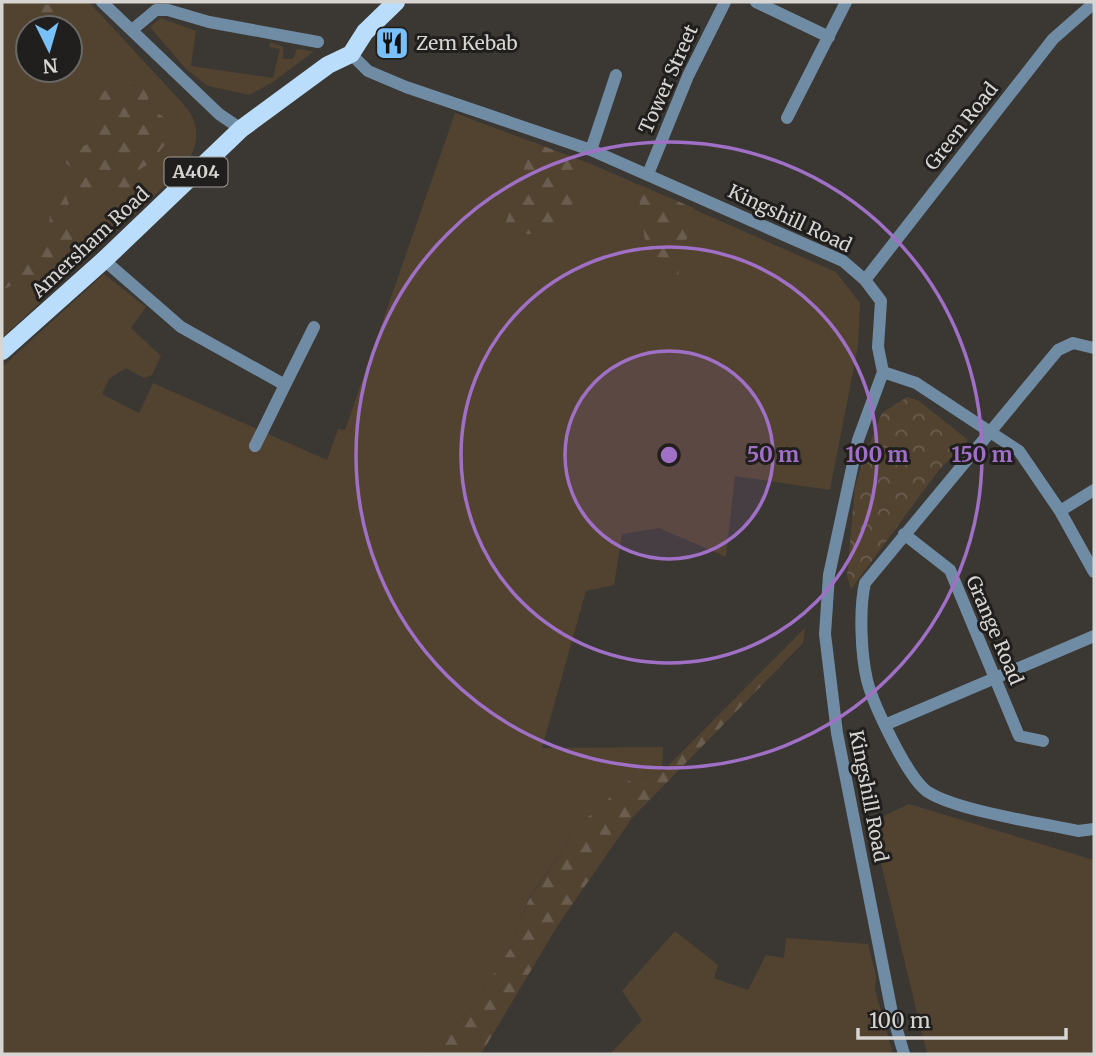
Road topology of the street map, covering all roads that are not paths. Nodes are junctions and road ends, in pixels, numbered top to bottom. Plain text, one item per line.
1 (102, 2) edge
2 (396, 2) edge
3 (724, 2) edge
4 (756, 2) edge
5 (845, 2) edge
6 (1094, 3) edge
7 (181, 8) edge
8 (132, 30) junction
9 (829, 37) junction
10 (318, 42) dead end
11 (351, 54) junction
12 (616, 75) dead end
13 (787, 118) dead end
14 (241, 129) junction
15 (591, 150) junction
16 (648, 174) junction
17 (104, 260) junction
18 (865, 280) junction
19 (314, 327) dead end
20 (1094, 348) edge
21 (2, 351) edge
22 (883, 372) junction
23 (285, 385) junction
24 (991, 431) junction
25 (254, 446) dead end
26 (1094, 490) edge
27 (1060, 511) junction
28 (904, 534) junction
29 (1094, 572) edge
30 (1094, 636) edge
31 (995, 677) junction
32 (887, 724) junction
33 (1043, 741) dead end
34 (1094, 829) edge
35 (904, 1054) edge

1 - 8 street
2 - 11 main road, Amersham Road / A404
3 - 16 street, Tower Street
4 - 9 street
5 - 9 street
6 - 18 street, Green Road
7 - 8 street
7 - 10 street
8 - 14 street
9 - 13 street
11 - 14 main road, Amersham Road / A404
11 - 15 street, Kingshill Road
12 - 15 street
14 - 17 main road, Amersham Road / A404
15 - 16 street, Kingshill Road
16 - 18 street, Kingshill Road
17 - 21 main road, Amersham Road / A404
17 - 23 street
18 - 22 street, Kingshill Road
19 - 23 street
20 - 24 street
22 - 24 street
22 - 35 street, Kingshill Road
23 - 25 street
24 - 27 street
24 - 28 street
26 - 27 street
27 - 29 street
28 - 31 street, Grange Road
28 - 32 street
30 - 31 street
31 - 32 street
31 - 33 street, Grange Road
32 - 34 street

